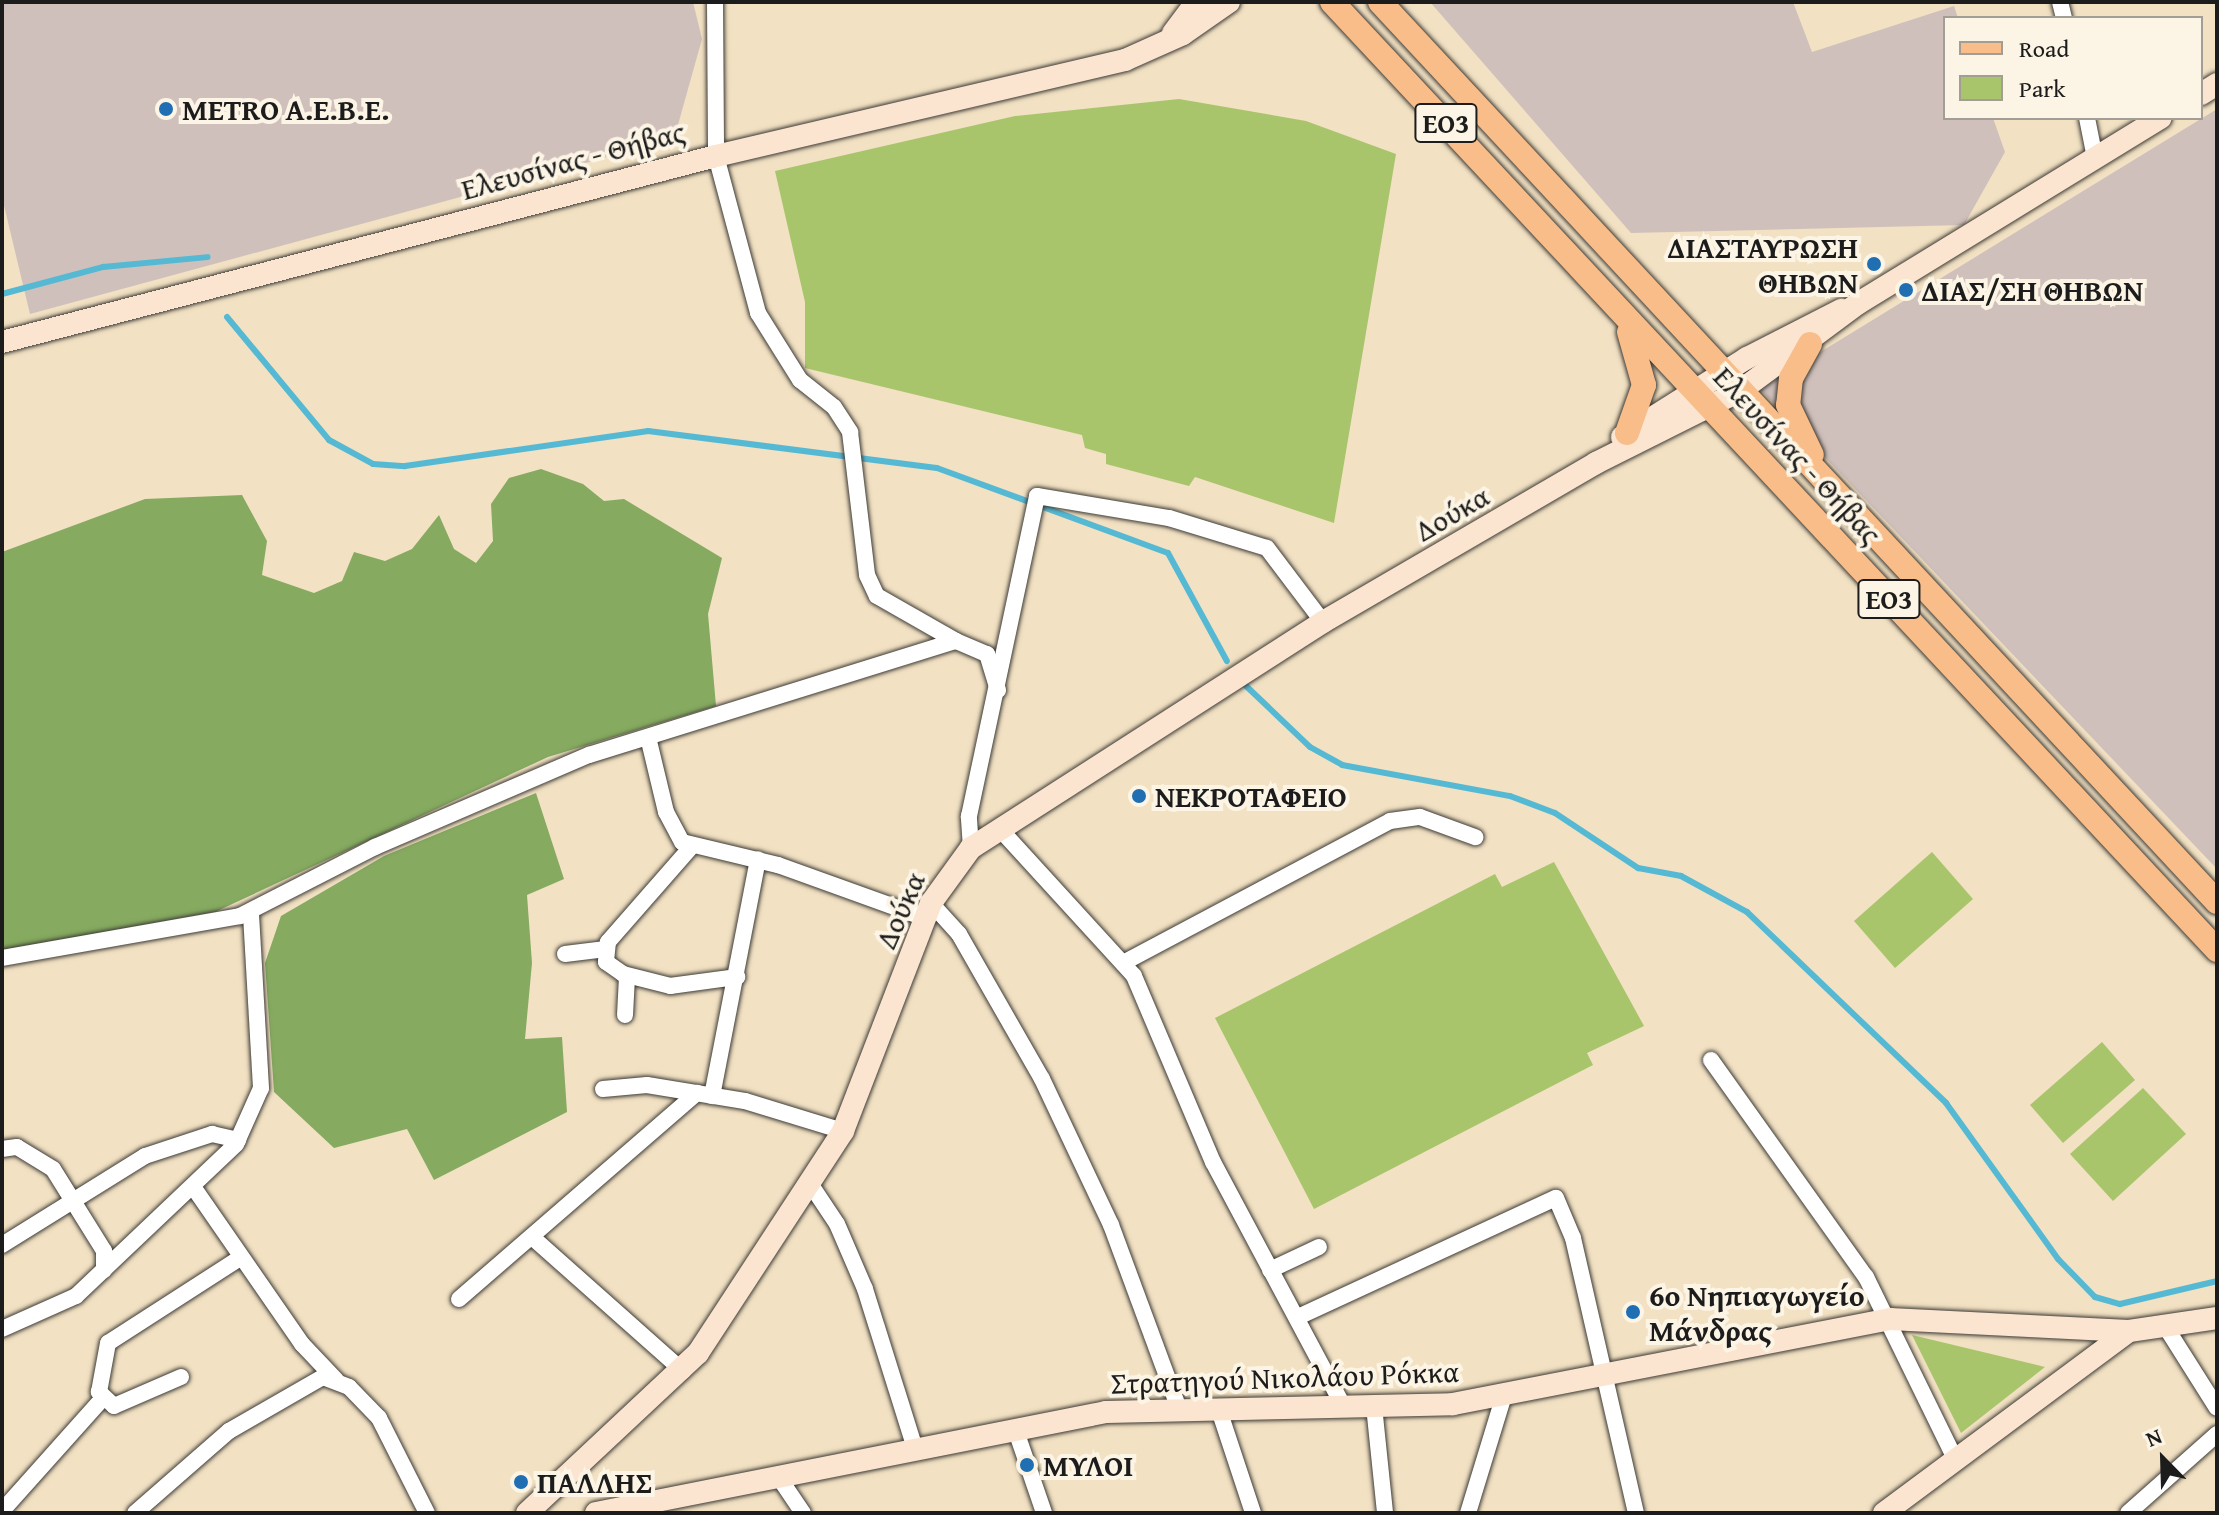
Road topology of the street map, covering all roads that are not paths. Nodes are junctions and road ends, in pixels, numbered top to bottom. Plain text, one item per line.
1 (715, 2) edge
2 (1196, 2) edge
3 (1229, 2) edge
4 (1332, 2) edge
5 (1380, 2) edge
6 (1162, 45) junction
7 (2087, 120) edge
8 (2158, 120) edge
9 (716, 156) junction
10 (2095, 158) junction
11 (1601, 290) junction
12 (1857, 304) junction
13 (2, 342) edge
14 (1810, 344) junction
15 (1723, 372) junction
16 (1693, 390) junction
17 (1740, 391) junction
18 (1710, 409) junction
19 (1627, 433) junction
20 (1596, 463) junction
21 (1836, 495) junction
22 (1323, 622) junction
23 (956, 641) junction
24 (998, 690) junction
25 (648, 737) junction
26 (999, 828) junction
27 (1475, 837) dead end
28 (692, 846) junction
29 (971, 848) junction
30 (758, 859) junction
31 (2217, 902) edge
32 (930, 911) junction
33 (251, 912) junction
34 (604, 949) junction
35 (2217, 950) edge
36 (565, 954) dead end
37 (2, 958) edge
38 (1123, 963) junction
39 (627, 976) junction
40 (737, 977) junction
41 (625, 1015) dead end
42 (1711, 1060) dead end
43 (603, 1089) dead end
44 (704, 1094) junction
45 (843, 1131) junction
46 (238, 1140) junction
47 (2, 1149) edge
48 (809, 1182) junction
49 (194, 1188) junction
50 (73, 1198) junction
51 (532, 1237) junction
52 (2, 1245) edge
53 (1319, 1247) dead end
54 (240, 1258) junction
55 (104, 1270) junction
56 (1270, 1270) junction
57 (459, 1299) dead end
58 (1298, 1317) junction
59 (2217, 1318) edge
60 (1890, 1319) junction
61 (2, 1329) edge
62 (2167, 1329) junction
63 (2129, 1331) junction
64 (683, 1371) junction
65 (1606, 1376) junction
66 (181, 1377) dead end
67 (336, 1380) junction
68 (1504, 1395) junction
69 (102, 1399) junction
70 (1343, 1405) junction
71 (1178, 1406) junction
72 (1374, 1406) junction
73 (1218, 1407) junction
74 (2217, 1408) edge
75 (1016, 1431) junction
76 (2217, 1434) edge
77 (915, 1449) junction
78 (1955, 1459) junction
79 (780, 1479) junction
80 (2, 1511) edge
81 (135, 1513) edge
82 (427, 1513) edge
83 (527, 1513) edge
84 (596, 1513) edge
85 (803, 1513) edge
86 (1044, 1513) edge
87 (1253, 1513) edge
88 (1385, 1513) edge
89 (1468, 1513) edge
90 (1636, 1513) edge
91 (1884, 1513) edge
92 (2128, 1513) edge

1 - 9 street
2 - 6 main road
3 - 6 main road, Ελευσίνας - Θήβας
4 - 11 main road, Ελευσίνας - Θήβας / ΕΟ3
5 - 15 main road, Ελευσίνας - Θήβας / ΕΟ3
6 - 9 main road, Ελευσίνας - Θήβας
7 - 10 street
8 - 10 main road
9 - 13 main road, Ελευσίνας - Θήβας
9 - 23 street
10 - 12 main road
11 - 16 main road, Ελευσίνας - Θήβας / ΕΟ3
11 - 19 main road, ΕΟ3
12 - 14 main road, Δούκα
12 - 15 main road, Δούκα
14 - 17 main road, Δούκα
14 - 21 main road, ΕΟ3
15 - 16 main road, Δούκα
15 - 17 main road, Ελευσίνας - Θήβας / ΕΟ3
16 - 18 main road, Ελευσίνας - Θήβας / ΕΟ3
16 - 19 main road, Δούκα
17 - 18 main road, Δούκα
17 - 21 main road, Ελευσίνας - Θήβας / ΕΟ3
18 - 20 main road, Δούκα
18 - 35 main road, Ελευσίνας - Θήβας / ΕΟ3
19 - 20 main road, Δούκα
20 - 22 main road, Δούκα
21 - 31 main road, Ελευσίνας - Θήβας / ΕΟ3
22 - 24 street
22 - 26 main road, Δούκα
23 - 24 street
23 - 25 street
24 - 29 street
25 - 28 street
25 - 33 street
26 - 29 main road, Δούκα
26 - 38 street
27 - 38 street
28 - 30 street
28 - 34 street
29 - 32 main road, Δούκα
30 - 32 street
30 - 40 street
32 - 45 main road, Δούκα
32 - 71 street
33 - 37 street
33 - 46 street
34 - 36 street
34 - 39 street
38 - 56 street
39 - 40 street
39 - 41 street
40 - 44 street
42 - 60 street
43 - 44 street
44 - 45 street
44 - 51 street
45 - 48 main road, Δούκα
46 - 49 street
46 - 50 street
47 - 50 street
48 - 64 main road, Δούκα
48 - 77 street
49 - 54 street
49 - 55 street
50 - 52 street
50 - 55 street
51 - 57 street
51 - 64 street
53 - 56 street
54 - 67 street
54 - 69 street
55 - 61 street
56 - 58 street
58 - 65 street
58 - 70 street
59 - 62 main road, Στρατηγού Νικολάου Ρόκκα
60 - 63 main road, Στρατηγού Νικολάου Ρόκκα
60 - 65 main road, Στρατηγού Νικολάου Ρόκκα
60 - 78 street
62 - 63 main road, Στρατηγού Νικολάου Ρόκκα
62 - 74 street
63 - 78 main road
64 - 83 main road, Δούκα
65 - 68 main road, Στρατηγού Νικολάου Ρόκκα
65 - 90 street
66 - 69 street
67 - 81 street
67 - 82 street
68 - 72 main road, Στρατηγού Νικολάου Ρόκκα
68 - 89 street
69 - 80 street
70 - 72 main road, Στρατηγού Νικολάου Ρόκκα
70 - 73 main road, Στρατηγού Νικολάου Ρόκκα
71 - 73 main road, Στρατηγού Νικολάου Ρόκκα
71 - 75 main road, Στρατηγού Νικολάου Ρόκκα
72 - 88 street
73 - 87 street
75 - 77 main road, Στρατηγού Νικολάου Ρόκκα
75 - 86 street
76 - 92 street
77 - 79 main road, Στρατηγού Νικολάου Ρόκκα
78 - 91 main road
79 - 84 main road, Στρατηγού Νικολάου Ρόκκα
79 - 85 street

